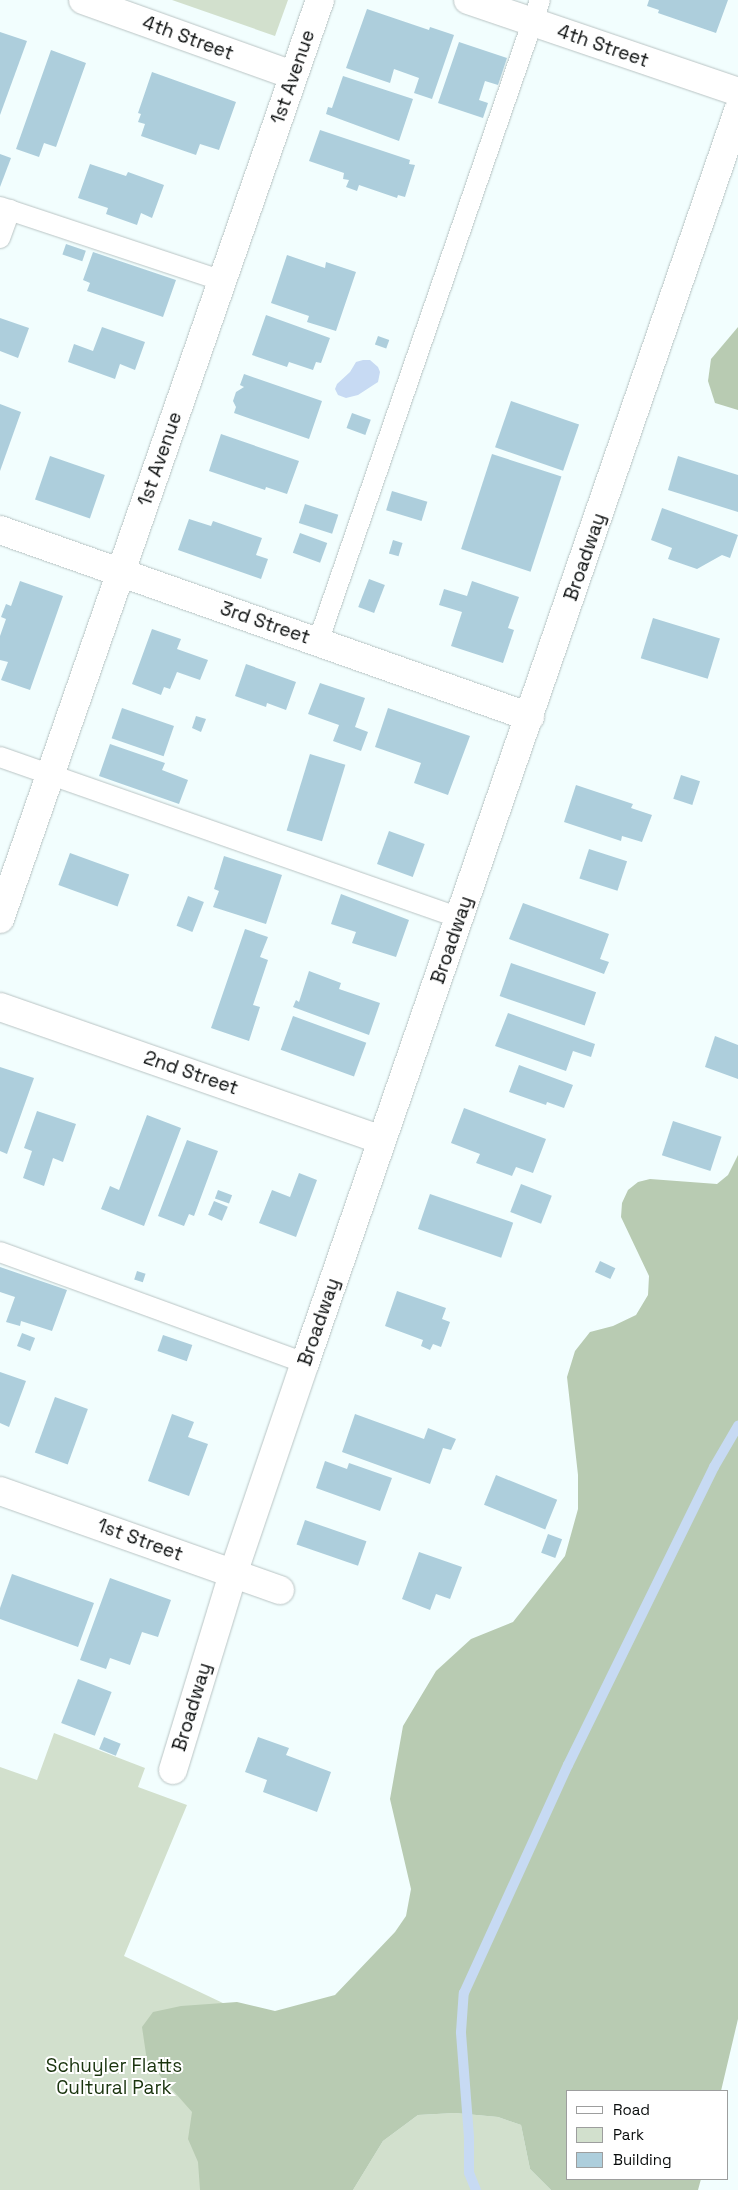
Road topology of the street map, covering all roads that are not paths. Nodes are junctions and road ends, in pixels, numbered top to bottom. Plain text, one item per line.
1 (83, 0) edge
2 (320, 0) edge
3 (468, 0) edge
4 (537, 11) edge
5 (293, 75) junction
6 (738, 92) edge
7 (738, 111) edge
8 (5, 208) edge
9 (0, 238) edge
10 (222, 281) junction
11 (0, 530) edge
12 (121, 572) junction
13 (318, 642) junction
14 (530, 717) junction
15 (0, 757) edge
16 (50, 775) junction
17 (460, 918) junction
18 (0, 919) edge
19 (0, 1007) edge
20 (381, 1140) junction
21 (0, 1252) edge
22 (304, 1363) junction
23 (0, 1491) edge
24 (233, 1574) junction
25 (280, 1590) dead end
26 (173, 1770) dead end

1 - 5 street, 4th Street
2 - 5 street, 1st Avenue
3 - 4 street, 4th Street
4 - 6 street, 4th Street
4 - 13 lane
5 - 10 street, 1st Avenue
7 - 14 street, Broadway
8 - 9 lane
8 - 10 lane
10 - 12 street, 1st Avenue
11 - 12 street, 3rd Street
12 - 13 street, 3rd Street
12 - 16 street, 1st Avenue
13 - 14 street, 3rd Street
14 - 17 street, Broadway
15 - 16 lane
16 - 17 lane
16 - 18 street, 1st Avenue
17 - 20 street, Broadway
19 - 20 street, 2nd Street
20 - 22 street, Broadway
21 - 22 lane
22 - 24 street, Broadway
23 - 24 street, 1st Street
24 - 25 street, 1st Street
24 - 26 street, Broadway

